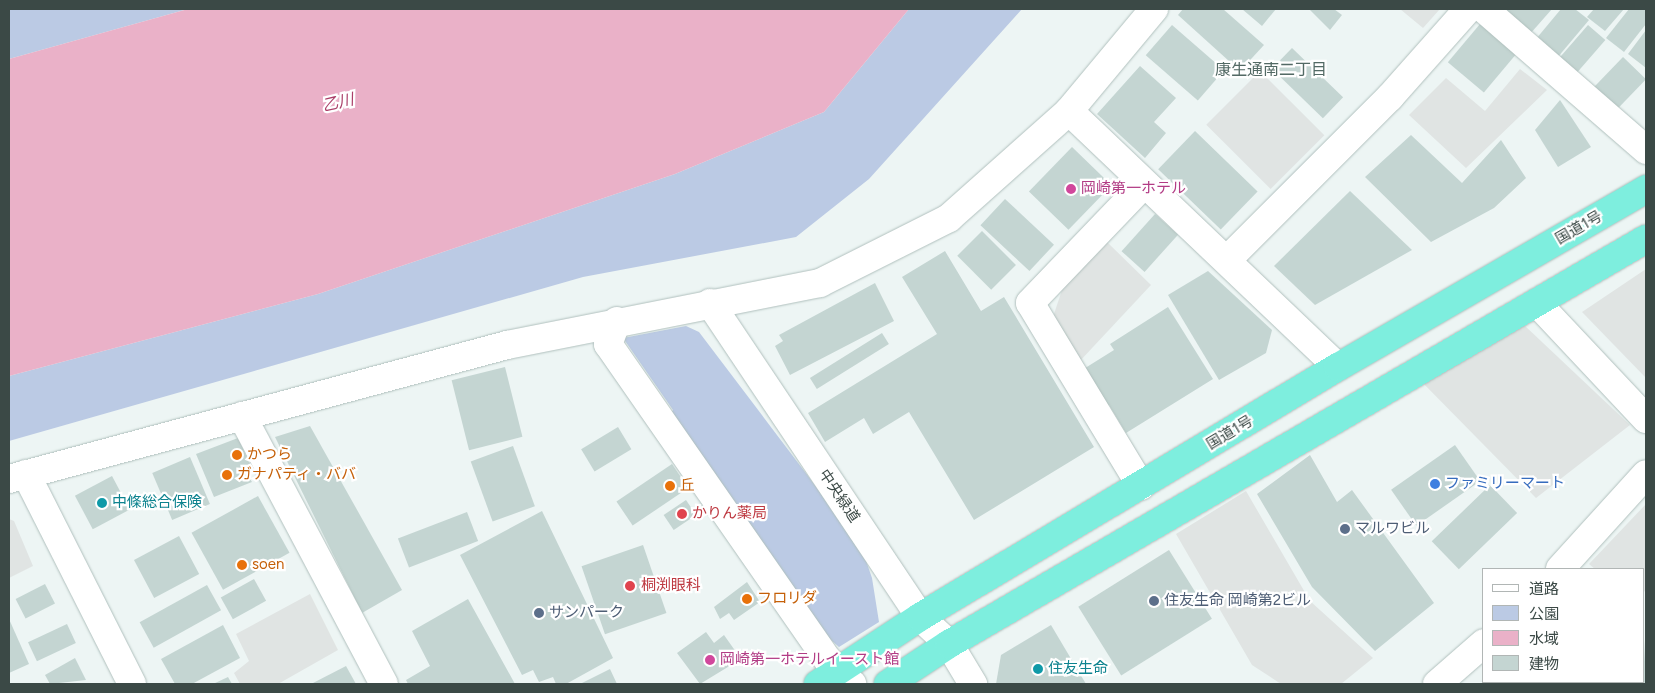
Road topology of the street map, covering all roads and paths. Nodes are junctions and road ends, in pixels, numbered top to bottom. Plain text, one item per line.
1 (1154, 9) edge
2 (1468, 9) edge
3 (1484, 9) edge
4 (1069, 111) junction
5 (1646, 150) edge
6 (1144, 184) junction
7 (1646, 189) edge
8 (1646, 239) edge
9 (1227, 260) junction
10 (710, 303) junction
11 (1538, 304) junction
12 (616, 321) junction
13 (1338, 367) junction
14 (242, 416) junction
15 (1646, 418) edge
16 (1646, 474) edge
17 (18, 476) edge
18 (1141, 486) junction
19 (1561, 568) edge
20 (920, 617) junction
21 (949, 644) junction
22 (1482, 645) edge
23 (836, 680) edge
24 (132, 684) edge
25 (384, 684) edge
26 (888, 684) edge
27 (973, 684) edge
28 (1437, 684) edge

1 - 4 street
2 - 9 street
3 - 5 street
4 - 6 street
4 - 10 street
6 - 9 street
6 - 18 street
7 - 13 highway, 国道1号
8 - 11 highway
9 - 13 street
10 - 12 street
10 - 20 street, 中央緑道
11 - 15 street
11 - 21 highway
12 - 14 street
12 - 23 street
13 - 18 highway, 国道1号
14 - 17 street
14 - 25 street
16 - 19 street
17 - 24 street
18 - 20 highway, 国道1号
20 - 21 street, 中央緑道
20 - 23 highway, 国道1号
21 - 26 highway
21 - 27 street, 中央緑道
22 - 28 street

